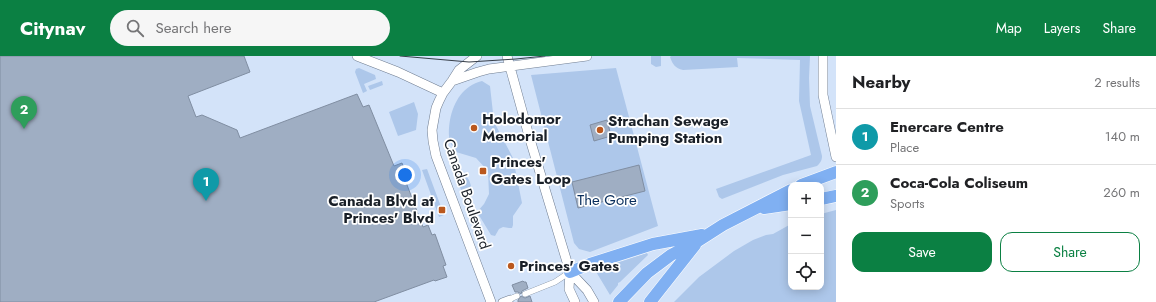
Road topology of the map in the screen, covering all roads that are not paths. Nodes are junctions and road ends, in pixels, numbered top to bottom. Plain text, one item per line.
1 (357, 56) edge
2 (477, 56) edge
3 (507, 56) edge
4 (587, 56) edge
5 (823, 56) edge
6 (510, 67) junction
7 (452, 81) junction
8 (442, 93) junction
9 (836, 157) edge
10 (836, 172) edge
11 (809, 182) edge
12 (788, 192) edge
13 (836, 196) edge
14 (824, 198) edge
15 (788, 204) edge
16 (756, 208) junction
17 (709, 233) junction
18 (698, 241) junction
19 (570, 272) junction
20 (525, 294) dead end
21 (513, 298) dead end
22 (491, 302) edge
23 (502, 302) edge
24 (575, 302) edge
25 (594, 302) edge
26 (618, 302) edge
27 (650, 302) edge

1 - 8 street
2 - 7 street
3 - 6 street
4 - 6 street
5 - 9 street
6 - 7 street
6 - 19 street
7 - 8 street
8 - 22 street, Canada Boulevard
10 - 11 highway
12 - 16 highway
13 - 14 highway
15 - 16 highway
16 - 17 highway
17 - 18 highway
17 - 19 highway
18 - 26 highway
18 - 27 highway
19 - 20 street
19 - 24 street
19 - 25 street
21 - 23 street

